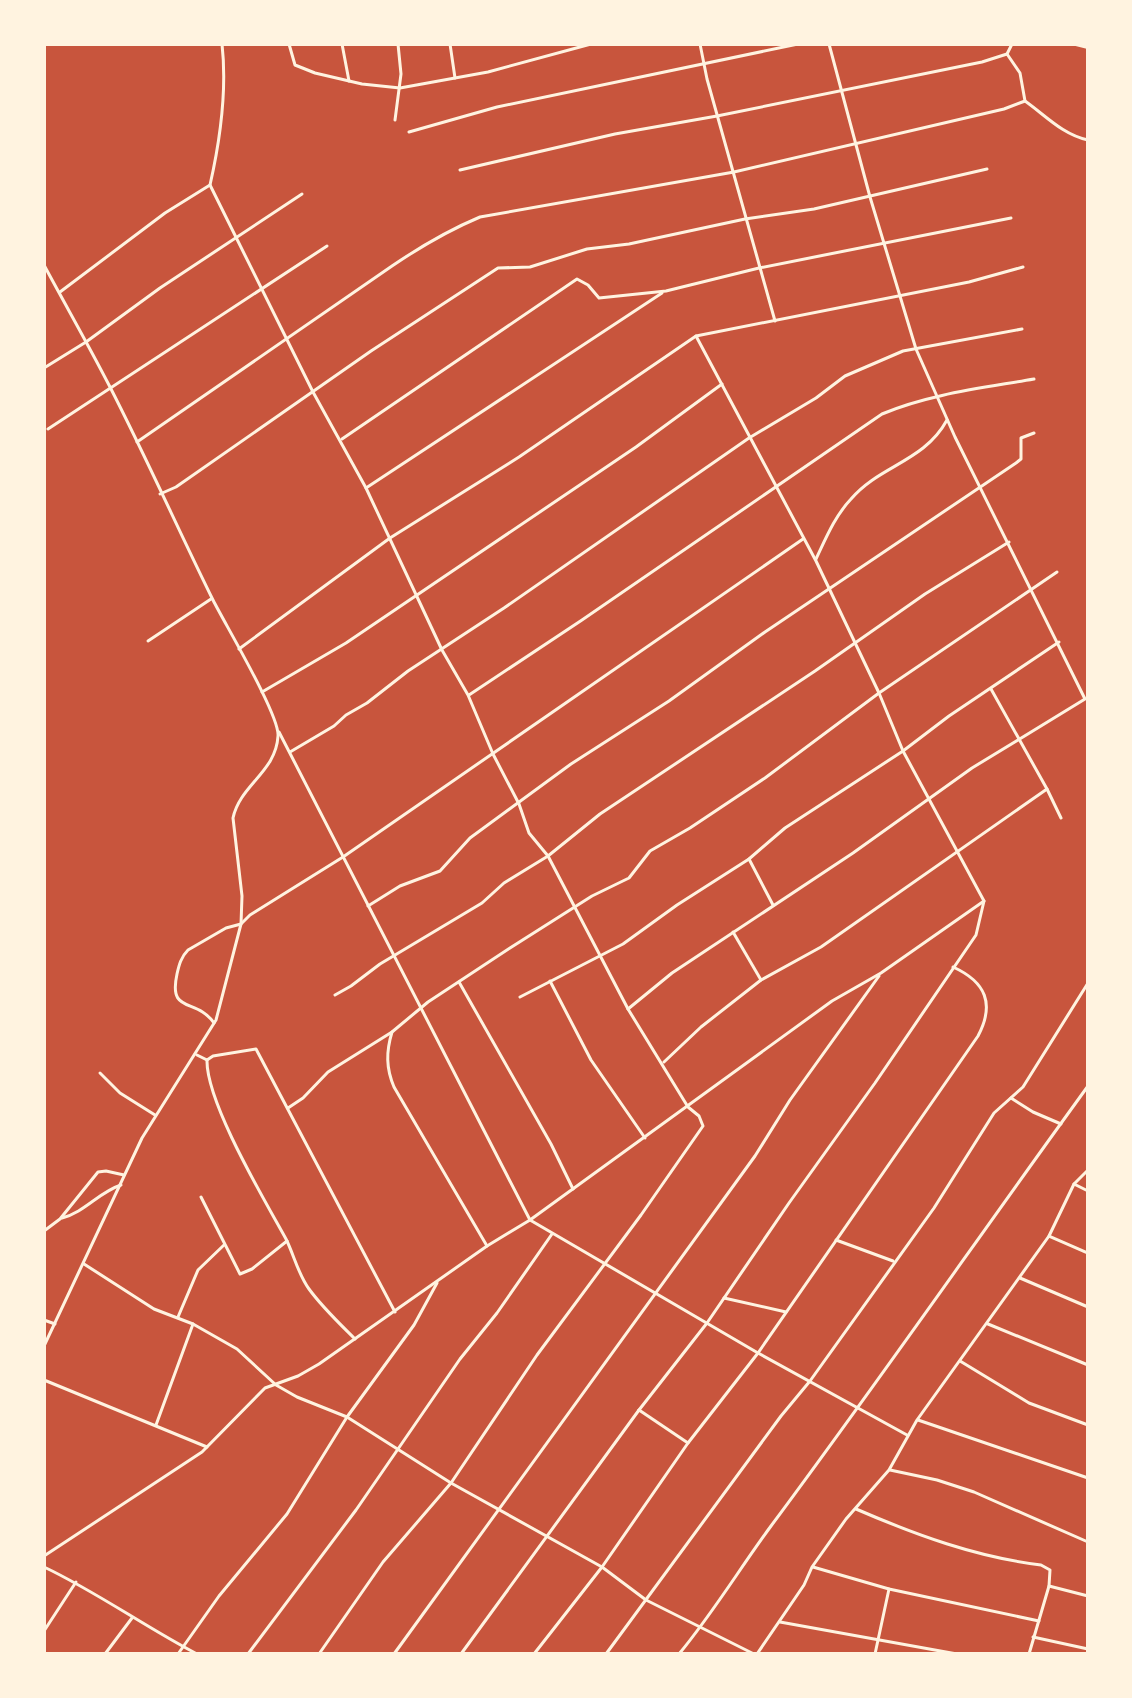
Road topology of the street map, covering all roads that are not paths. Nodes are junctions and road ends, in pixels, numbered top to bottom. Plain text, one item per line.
1 (222, 44) edge
2 (289, 44) edge
3 (342, 44) edge
4 (398, 44) edge
5 (450, 44) edge
6 (591, 44) edge
7 (700, 44) edge
8 (798, 44) edge
9 (829, 44) edge
10 (1012, 44) edge
11 (1076, 44) edge
12 (1088, 47) edge
13 (1007, 54) junction
14 (703, 65) junction
15 (455, 78) junction
16 (349, 81) junction
17 (400, 88) junction
18 (842, 91) junction
19 (1025, 101) junction
20 (717, 116) junction
21 (395, 120) dead end
22 (409, 132) dead end
23 (1088, 140) edge
24 (856, 143) junction
25 (987, 169) dead end
26 (460, 170) dead end
27 (734, 172) junction
28 (210, 185) junction
29 (302, 194) dead end
30 (870, 197) junction
31 (1011, 218) dead end
32 (745, 219) junction
33 (237, 238) junction
34 (884, 243) junction
35 (327, 246) dead end
36 (44, 265) edge
37 (1023, 267) dead end
38 (759, 268) junction
39 (263, 289) junction
40 (666, 291) junction
41 (59, 293) junction
42 (899, 295) junction
43 (775, 321) junction
44 (1022, 329) dead end
45 (696, 336) junction
46 (287, 337) junction
47 (86, 342) junction
48 (916, 349) junction
49 (44, 368) edge
50 (1034, 379) dead end
51 (722, 384) junction
52 (110, 386) junction
53 (313, 392) junction
54 (936, 397) junction
55 (947, 420) junction
56 (48, 429) dead end
57 (1034, 433) dead end
58 (749, 438) junction
59 (341, 440) junction
60 (137, 442) junction
61 (980, 487) junction
62 (366, 488) junction
63 (775, 488) junction
64 (160, 494) junction
65 (390, 538) junction
66 (803, 539) junction
67 (1009, 542) junction
68 (816, 561) junction
69 (1057, 572) dead end
70 (830, 589) junction
71 (1032, 589) junction
72 (416, 595) junction
73 (212, 598) junction
74 (148, 641) dead end
75 (853, 642) junction
76 (1059, 642) junction
77 (239, 649) junction
78 (442, 650) junction
79 (991, 689) junction
80 (262, 692) junction
81 (879, 693) junction
82 (468, 695) junction
83 (279, 732) junction
84 (1019, 738) junction
85 (903, 751) junction
86 (290, 752) junction
87 (493, 754) junction
88 (1047, 789) junction
89 (930, 798) junction
90 (519, 804) junction
91 (1061, 818) dead end
92 (956, 851) junction
93 (548, 856) junction
94 (343, 857) junction
95 (749, 859) junction
96 (984, 901) junction
97 (774, 905) junction
98 (368, 906) junction
99 (573, 908) junction
100 (241, 924) junction
101 (733, 932) junction
102 (598, 955) junction
103 (394, 957) junction
104 (953, 967) junction
105 (881, 973) junction
106 (761, 980) junction
107 (550, 981) junction
108 (459, 982) junction
109 (1088, 983) edge
110 (335, 995) dead end
111 (520, 997) dead end
112 (420, 1008) junction
113 (628, 1009) junction
114 (214, 1023) junction
115 (392, 1032) junction
116 (195, 1055) junction
117 (207, 1060) junction
118 (662, 1063) junction
119 (100, 1073) dead end
120 (1088, 1086) edge
121 (1011, 1098) junction
122 (688, 1107) junction
123 (288, 1108) junction
124 (155, 1115) junction
125 (1061, 1124) junction
126 (645, 1138) junction
127 (1088, 1170) edge
128 (124, 1175) junction
129 (1074, 1184) junction
130 (121, 1185) junction
131 (573, 1189) junction
132 (1088, 1191) edge
133 (201, 1197) dead end
134 (60, 1219) junction
135 (530, 1220) junction
136 (44, 1231) edge
137 (552, 1234) junction
138 (1049, 1236) junction
139 (836, 1240) junction
140 (287, 1241) junction
141 (226, 1244) junction
142 (487, 1246) junction
143 (1088, 1253) edge
144 (894, 1261) junction
145 (84, 1264) junction
146 (605, 1264) junction
147 (1020, 1278) junction
148 (439, 1280) junction
149 (656, 1292) junction
150 (723, 1298) junction
151 (1088, 1307) edge
152 (395, 1312) junction
153 (786, 1312) junction
154 (178, 1317) junction
155 (44, 1320) edge
156 (707, 1323) junction
157 (988, 1323) junction
158 (55, 1324) junction
159 (193, 1324) junction
160 (355, 1339) junction
161 (44, 1346) edge
162 (758, 1353) junction
163 (960, 1361) junction
164 (1088, 1365) edge
165 (44, 1380) edge
166 (810, 1381) junction
167 (276, 1385) junction
168 (859, 1408) junction
169 (639, 1410) junction
170 (347, 1417) junction
171 (917, 1420) junction
172 (156, 1425) junction
173 (1088, 1425) edge
174 (907, 1435) junction
175 (688, 1443) junction
176 (208, 1447) junction
177 (400, 1449) junction
178 (889, 1470) junction
179 (1088, 1478) edge
180 (451, 1483) junction
181 (499, 1509) junction
182 (855, 1509) junction
183 (547, 1539) junction
184 (1088, 1542) edge
185 (44, 1556) edge
186 (44, 1567) edge
187 (602, 1567) junction
188 (812, 1567) junction
189 (76, 1582) junction
190 (1049, 1586) junction
191 (889, 1589) junction
192 (1088, 1596) edge
193 (646, 1600) junction
194 (132, 1618) junction
195 (780, 1621) junction
196 (1039, 1621) junction
197 (701, 1628) junction
198 (44, 1631) edge
199 (1033, 1637) junction
200 (879, 1640) junction
201 (183, 1647) junction
202 (1088, 1649) edge
203 (105, 1654) edge
204 (178, 1654) edge
205 (197, 1654) edge
206 (248, 1654) edge
207 (319, 1654) edge
208 (394, 1654) edge
209 (461, 1654) edge
210 (534, 1654) edge
211 (606, 1654) edge
212 (679, 1654) edge
213 (756, 1654) edge
214 (875, 1654) edge
215 (957, 1654) edge
216 (1029, 1654) edge

1 - 28 street
2 - 16 street
3 - 16 street
4 - 17 street
5 - 15 street
6 - 15 street
7 - 14 street
8 - 14 street
9 - 18 street
10 - 13 street
11 - 12 street
13 - 18 street
13 - 19 street
14 - 20 street
14 - 22 street
15 - 17 street
16 - 17 street
17 - 21 street
18 - 20 street
18 - 24 street
19 - 23 street
19 - 24 street
20 - 26 street
20 - 27 street
24 - 27 street
24 - 30 street
25 - 30 street
27 - 32 street
27 - 46 street
28 - 33 street
28 - 41 street
29 - 33 street
30 - 32 street
30 - 34 street
31 - 34 street
32 - 38 street
32 - 53 street
33 - 39 street
33 - 47 street
34 - 38 street
34 - 42 street
35 - 39 street
36 - 41 street
37 - 42 street
38 - 40 street
38 - 43 street
39 - 46 street
39 - 52 street
40 - 59 street
40 - 62 street
41 - 47 street
42 - 43 street
42 - 48 street
43 - 45 street
44 - 48 street
45 - 51 street
45 - 65 street
46 - 53 street
46 - 60 street
47 - 49 street
47 - 52 street
48 - 54 street
48 - 58 street
50 - 54 street
51 - 58 street
51 - 72 street
52 - 56 street
52 - 60 street
53 - 59 street
53 - 64 street
54 - 55 street
54 - 63 street
55 - 61 street
55 - 68 street
57 - 61 street
58 - 63 street
58 - 78 street
59 - 62 street
60 - 64 street
61 - 67 street
61 - 70 street
62 - 65 street
63 - 66 street
63 - 82 street
64 - 73 street
65 - 72 street
65 - 77 street
66 - 68 street
66 - 87 street
67 - 71 street
67 - 75 street
68 - 70 street
69 - 71 street
70 - 75 street
70 - 90 street
71 - 76 street
71 - 81 street
72 - 78 street
72 - 80 street
73 - 74 street
73 - 77 street
75 - 81 street
75 - 93 street
76 - 79 street
76 - 84 street
77 - 80 street
78 - 82 street
78 - 86 street
79 - 84 street
79 - 85 street
80 - 83 street
81 - 85 street
81 - 99 street
82 - 87 street
83 - 86 street
83 - 100 street
84 - 88 street
84 - 89 street
85 - 89 street
85 - 95 street
86 - 94 street
87 - 90 street
87 - 94 street
88 - 91 street
88 - 92 street
89 - 92 street
89 - 97 street
90 - 93 street
90 - 98 street
92 - 96 street
92 - 106 street
93 - 99 street
93 - 103 street
94 - 98 street
94 - 100 street
95 - 97 street
95 - 102 street
96 - 104 street
96 - 105 street
97 - 101 street
98 - 103 street
99 - 102 street
99 - 108 street
100 - 114 street
100 - 114 street
101 - 106 street
101 - 113 street
102 - 107 street
102 - 113 street
103 - 110 street
103 - 112 street
104 - 139 street
104 - 150 street
105 - 122 street
105 - 149 street
106 - 118 street
107 - 111 street
107 - 126 street
108 - 112 street
108 - 131 street
109 - 121 street
112 - 115 street
112 - 135 street
113 - 118 street
114 - 116 street
115 - 123 street
115 - 142 street
116 - 117 street
116 - 124 street
117 - 123 street
117 - 140 street
118 - 122 street
119 - 124 street
120 - 125 street
121 - 125 street
121 - 144 street
122 - 126 street
122 - 146 street
123 - 152 street
124 - 128 street
125 - 168 street
126 - 131 street
127 - 129 street
128 - 130 street
128 - 134 street
129 - 132 street
129 - 138 street
130 - 134 street
130 - 145 street
131 - 135 street
133 - 141 street
134 - 136 street
135 - 137 street
135 - 142 street
137 - 146 street
137 - 177 street
138 - 143 street
138 - 147 street
139 - 144 street
139 - 153 street
140 - 141 street
140 - 160 street
141 - 154 street
142 - 148 street
144 - 166 street
145 - 154 street
145 - 158 street
146 - 149 street
146 - 180 street
147 - 151 street
147 - 157 street
148 - 152 street
148 - 170 street
149 - 156 street
149 - 181 street
150 - 153 street
150 - 156 street
152 - 160 street
153 - 162 street
154 - 159 street
155 - 158 street
156 - 162 street
156 - 169 street
157 - 163 street
157 - 164 street
158 - 161 street
159 - 167 street
159 - 172 street
160 - 167 street
162 - 166 street
162 - 175 street
163 - 171 street
163 - 173 street
165 - 172 street
166 - 168 street
166 - 193 street
167 - 170 street
167 - 176 street
168 - 174 street
168 - 197 street
169 - 175 street
169 - 183 street
170 - 177 street
170 - 201 street
171 - 174 street
171 - 179 street
172 - 176 street
174 - 178 street
175 - 187 street
176 - 185 street
177 - 180 street
177 - 206 street
178 - 182 street
178 - 184 street
180 - 181 street
180 - 207 street
181 - 183 street
181 - 208 street
182 - 188 street
182 - 190 street
183 - 187 street
183 - 209 street
186 - 189 street
187 - 193 street
187 - 210 street
188 - 191 street
188 - 195 street
189 - 194 street
189 - 198 street
190 - 192 street
190 - 196 street
191 - 196 street
191 - 200 street
193 - 197 street
193 - 211 street
194 - 201 street
194 - 203 street
195 - 200 street
195 - 213 street
196 - 199 street
197 - 212 street
197 - 213 street
199 - 202 street
199 - 216 street
200 - 214 street
200 - 215 street
201 - 204 street
201 - 205 street

